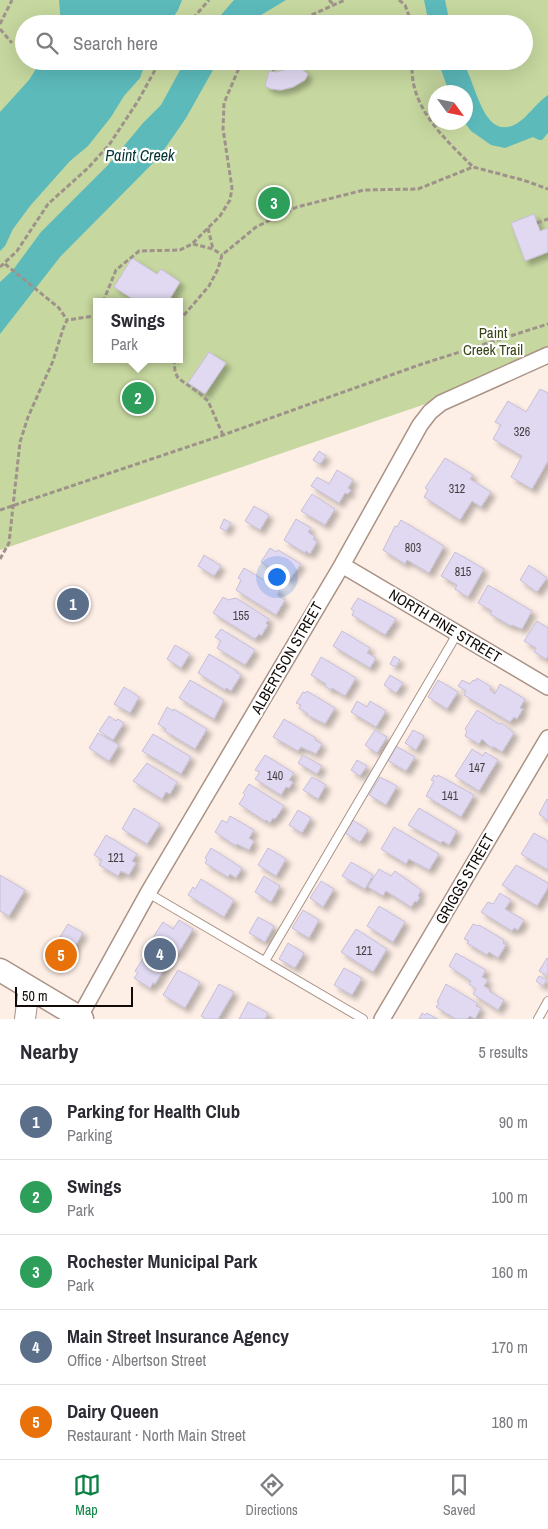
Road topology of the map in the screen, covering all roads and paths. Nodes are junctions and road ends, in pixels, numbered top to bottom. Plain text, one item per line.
1 (12, 0) edge
2 (209, 0) edge
3 (329, 0) edge
4 (345, 0) edge
5 (399, 0) edge
6 (334, 5) junction
7 (196, 15) edge
8 (311, 15) edge
9 (409, 15) edge
10 (0, 24) edge
11 (0, 29) edge
12 (12, 43) dead end
13 (155, 70) edge
14 (238, 70) edge
15 (412, 70) edge
16 (473, 167) junction
17 (548, 189) edge
18 (548, 219) edge
19 (537, 223) dead end
20 (208, 228) junction
21 (192, 244) junction
22 (213, 249) junction
23 (222, 255) junction
24 (5, 264) junction
25 (0, 267) edge
26 (104, 298) edge
27 (183, 316) edge
28 (93, 318) edge
29 (67, 320) junction
30 (548, 324) edge
31 (548, 354) edge
32 (174, 363) edge
33 (222, 435) junction
34 (12, 506) junction
35 (0, 510) edge
36 (0, 559) edge
37 (342, 565) junction
38 (458, 634) junction
39 (548, 687) edge
40 (548, 738) edge
41 (148, 893) junction
42 (264, 961) junction
43 (0, 970) edge
44 (29, 988) junction
45 (548, 1001) edge
46 (81, 1018) edge
47 (25, 1019) edge
48 (363, 1019) edge
49 (382, 1019) edge
50 (538, 1019) edge

1 - 10 path
2 - 7 path
3 - 6 path
4 - 6 path
5 - 9 path
6 - 8 path
11 - 12 path
13 - 24 path
14 - 20 path
15 - 16 path
16 - 17 path
16 - 23 path
18 - 19 path
20 - 21 path
20 - 22 path
21 - 22 path
21 - 26 path
22 - 23 path
23 - 27 path
24 - 25 path
24 - 29 path
28 - 29 path
29 - 34 path
30 - 33 path
31 - 37 street, ALBERTSON STREET
32 - 33 path
33 - 34 path
34 - 35 path
34 - 36 path
37 - 38 street, NORTH PINE STREET
37 - 41 street, ALBERTSON STREET
38 - 39 street, NORTH PINE STREET
38 - 42 lane
40 - 49 street, GRIGGS STREET
41 - 42 lane
41 - 46 street, ALBERTSON STREET
42 - 48 lane
43 - 44 main road
44 - 46 main road
44 - 47 main road
45 - 50 lane

